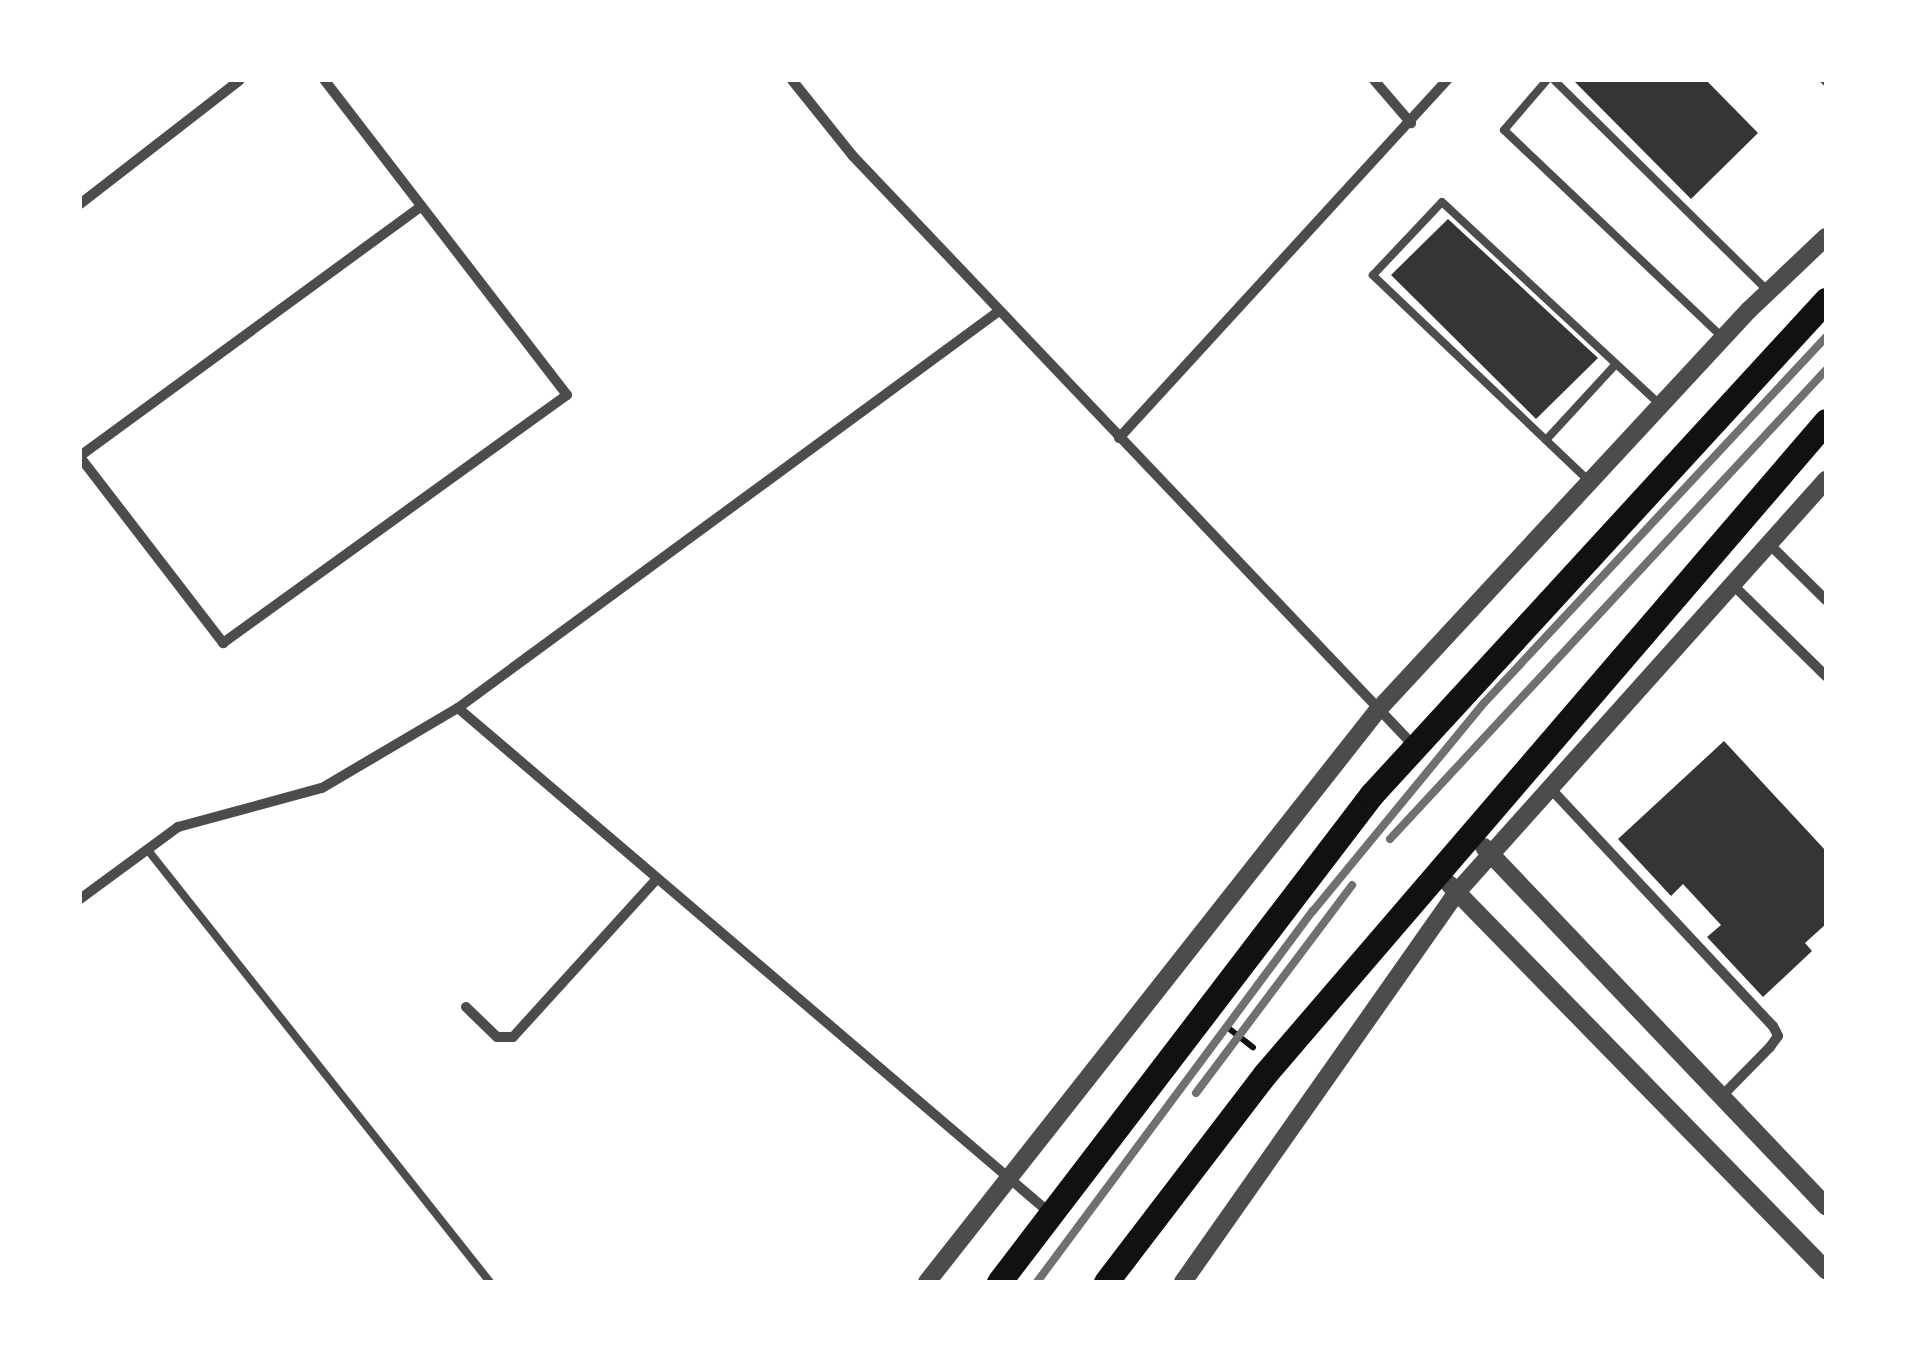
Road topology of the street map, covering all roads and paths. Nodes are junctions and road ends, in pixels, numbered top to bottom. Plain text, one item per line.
1 (240, 80) edge
2 (324, 80) edge
3 (792, 80) edge
4 (1374, 80) edge
5 (1448, 80) edge
6 (1551, 80) edge
7 (1411, 123) junction
8 (80, 204) edge
9 (421, 206) junction
10 (1826, 237) edge
11 (1769, 291) junction
12 (1826, 300) edge
13 (999, 312) junction
14 (1724, 338) junction
15 (1616, 364) junction
16 (1662, 406) junction
17 (1826, 421) edge
18 (1119, 438) junction
19 (1546, 440) junction
20 (80, 457) edge
21 (1826, 480) edge
22 (1592, 484) junction
23 (1769, 544) junction
24 (1732, 584) junction
25 (1826, 600) edge
26 (1826, 676) edge
27 (458, 708) junction
28 (1377, 711) junction
29 (1416, 747) junction
30 (1550, 788) junction
31 (1468, 834) junction
32 (147, 849) junction
33 (1492, 853) junction
34 (1434, 874) junction
35 (657, 878) junction
36 (1458, 891) junction
37 (80, 899) edge
38 (466, 1007) dead end
39 (1223, 1024) dead end
40 (1266, 1056) dead end
41 (1722, 1096) junction
42 (1008, 1180) junction
43 (1826, 1206) edge
44 (1052, 1214) junction
45 (1826, 1270) edge
46 (490, 1282) edge
47 (927, 1282) edge
48 (999, 1282) edge
49 (1106, 1282) edge
50 (1183, 1282) edge

1 - 8 street
2 - 9 street
3 - 13 street
4 - 7 street
5 - 7 street
6 - 11 lane
6 - 14 lane
7 - 18 street
9 - 20 street
9 - 20 street
10 - 11 street
11 - 14 street
12 - 29 main road
13 - 18 street
13 - 27 street
14 - 16 street
15 - 16 lane
15 - 19 lane
15 - 19 lane
16 - 22 street
17 - 31 main road
18 - 28 street
19 - 22 lane
21 - 23 street
22 - 28 street
23 - 24 street
23 - 25 street
24 - 26 street
24 - 30 street
27 - 32 street
27 - 35 street
28 - 29 street
28 - 42 street
29 - 44 main road
30 - 33 street
30 - 41 street
31 - 33 street
31 - 34 main road
32 - 37 street
32 - 46 lane
33 - 36 street
33 - 41 street
34 - 36 street
34 - 49 main road
35 - 38 street
35 - 42 street
36 - 45 street
36 - 50 street
39 - 40 path
41 - 43 street
42 - 44 street
42 - 47 street
44 - 48 main road

